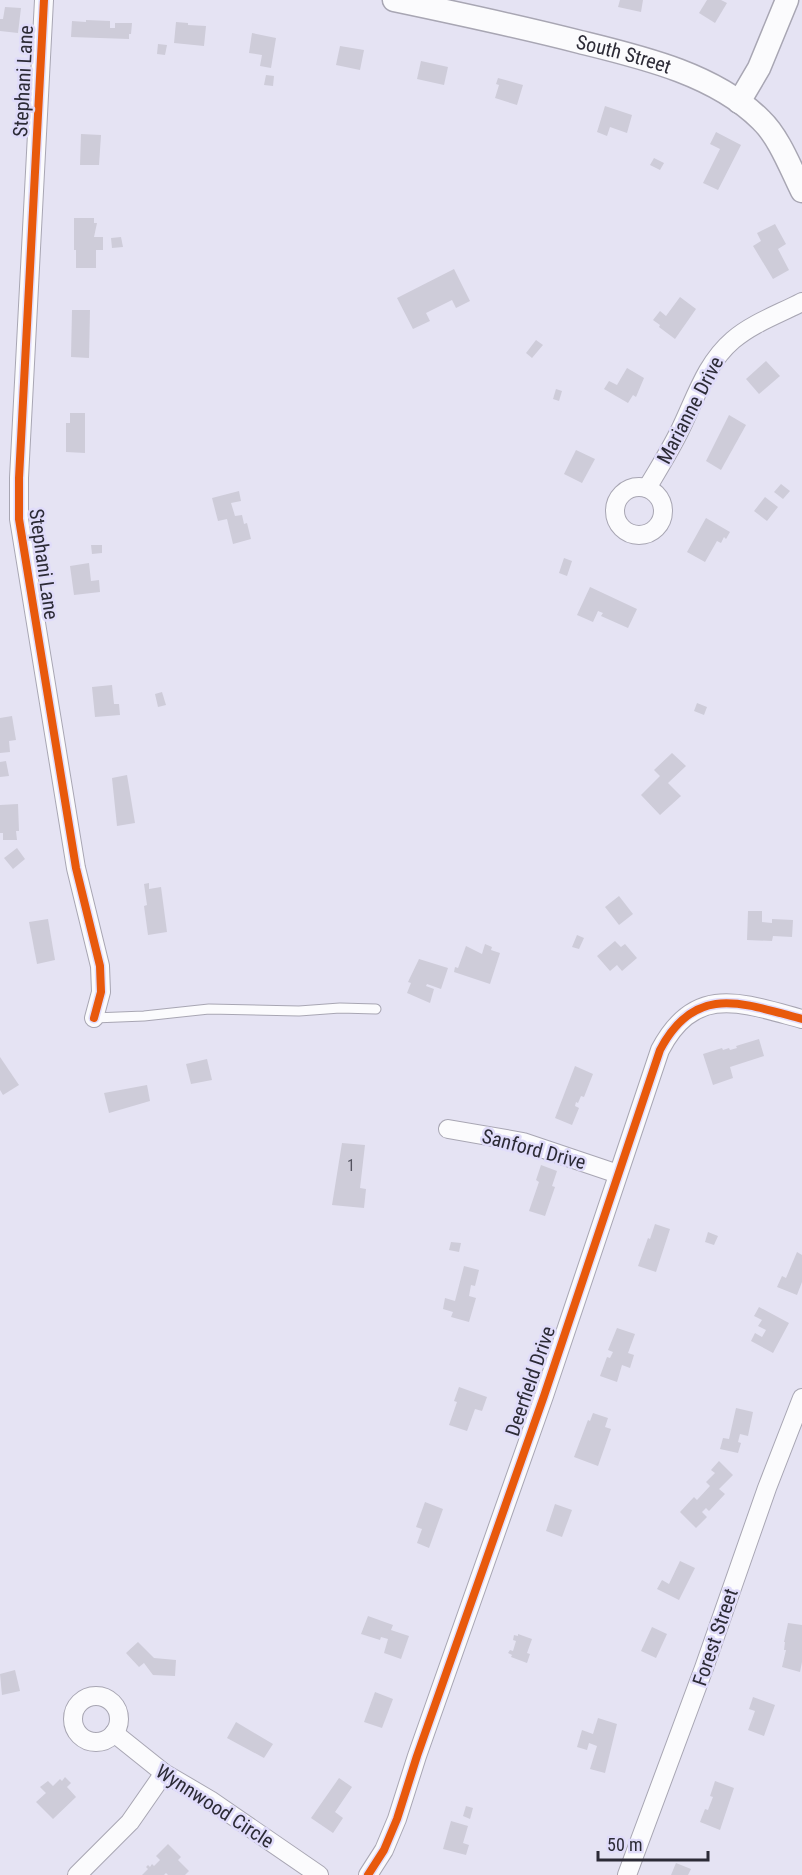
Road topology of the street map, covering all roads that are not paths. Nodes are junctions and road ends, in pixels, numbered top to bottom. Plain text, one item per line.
1 (44, 0) edge
2 (787, 0) edge
3 (400, 1) edge
4 (739, 102) junction
5 (802, 191) edge
6 (802, 302) edge
7 (647, 488) dead end
8 (376, 1009) dead end
9 (94, 1018) joint
10 (802, 1019) edge
11 (448, 1129) dead end
12 (618, 1174) junction
13 (802, 1398) edge
14 (114, 1733) dead end
15 (164, 1773) junction
16 (77, 1875) edge
17 (319, 1875) edge
18 (368, 1875) edge
19 (627, 1875) edge

1 - 9 street, Stephani Lane
2 - 4 street
3 - 4 street, South Street
4 - 5 street, South Street
6 - 7 street, Marianne Drive
8 - 9 lane
10 - 12 street, Deerfield Drive
11 - 12 street, Sanford Drive
12 - 18 street, Deerfield Drive
13 - 19 street, Forest Street
14 - 15 street, Wynnwood Circle
15 - 16 street
15 - 17 street, Wynnwood Circle

